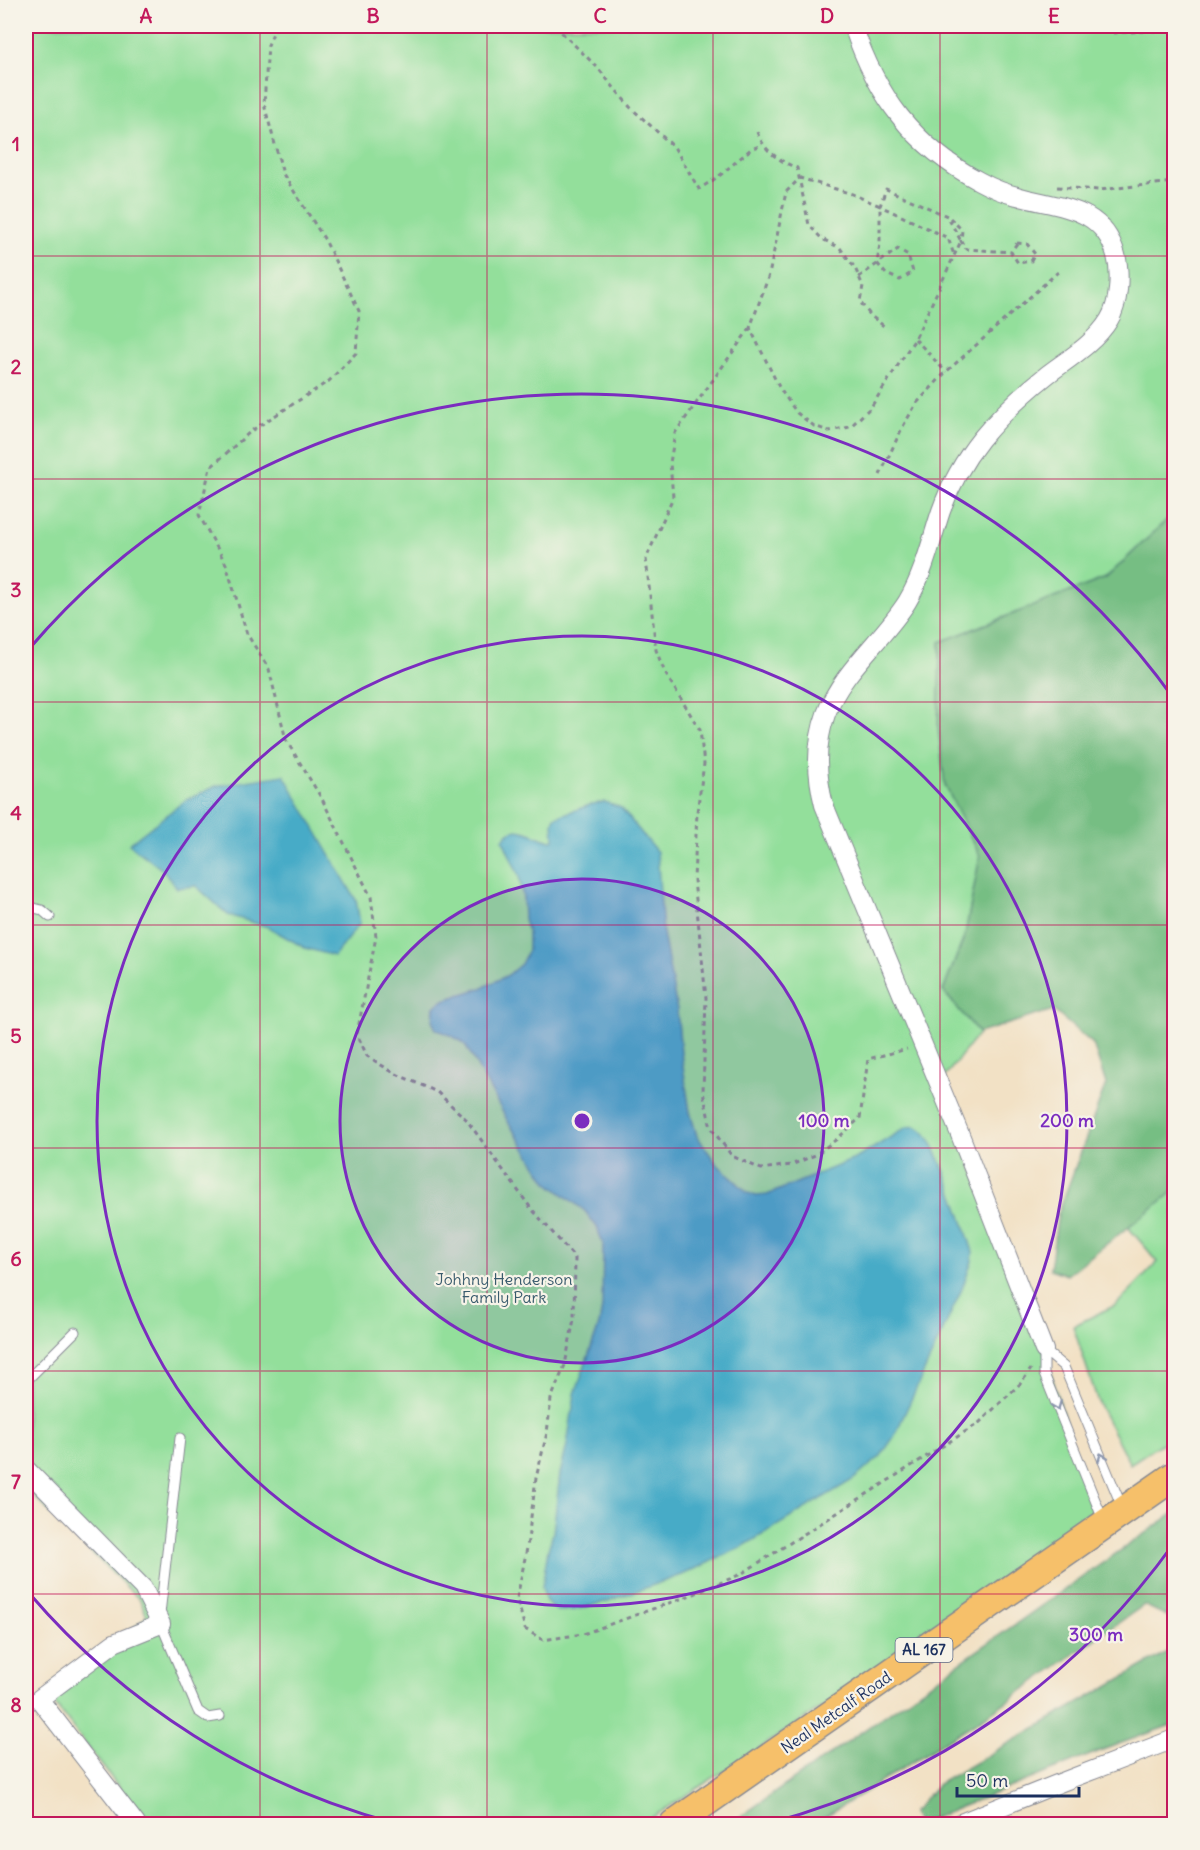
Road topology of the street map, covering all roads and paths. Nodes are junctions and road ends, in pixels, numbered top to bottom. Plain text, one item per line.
1 (276, 26) edge
2 (555, 26) edge
3 (853, 26) edge
4 (1148, 26) edge
5 (1174, 30) edge
6 (1148, 32) junction
7 (1113, 33) dead end
8 (757, 132) dead end
9 (762, 145) junction
10 (800, 178) junction
11 (1174, 182) edge
12 (1052, 186) dead end
13 (880, 206) junction
14 (961, 241) junction
15 (1011, 252) junction
16 (954, 255) junction
17 (877, 263) junction
18 (1058, 272) dead end
19 (859, 277) junction
20 (885, 327) dead end
21 (750, 328) junction
22 (915, 339) junction
23 (946, 372) junction
24 (880, 475) dead end
25 (26, 906) edge
26 (50, 917) dead end
27 (923, 1045) junction
28 (75, 1332) dead end
29 (1044, 1350) junction
30 (26, 1381) edge
31 (180, 1438) dead end
32 (26, 1469) edge
33 (1174, 1476) edge
34 (1114, 1518) junction
35 (160, 1622) junction
36 (220, 1716) dead end
37 (1174, 1739) edge
38 (679, 1823) edge
39 (136, 1824) edge
40 (958, 1824) edge

1 - 29 path
2 - 9 path
3 - 27 street
4 - 6 path
5 - 6 path
6 - 7 path
8 - 9 path
9 - 10 path
10 - 13 path
10 - 19 path
10 - 21 path
11 - 12 path
13 - 14 path
13 - 16 path
13 - 17 path
14 - 15 path
14 - 16 path
15 - 15 path
16 - 22 path
17 - 17 path
17 - 19 path
18 - 23 path
19 - 20 path
21 - 22 path
21 - 27 path
22 - 23 path
23 - 24 path
25 - 26 lane
27 - 29 street
28 - 30 lane
29 -> 34 lane
34 -> 29 lane
31 - 35 lane
32 - 35 street
33 - 34 main road, Neal Metcalf Road / AL 167
34 - 38 main road, Neal Metcalf Road / AL 167
35 - 36 lane
35 - 39 street
37 - 40 street

